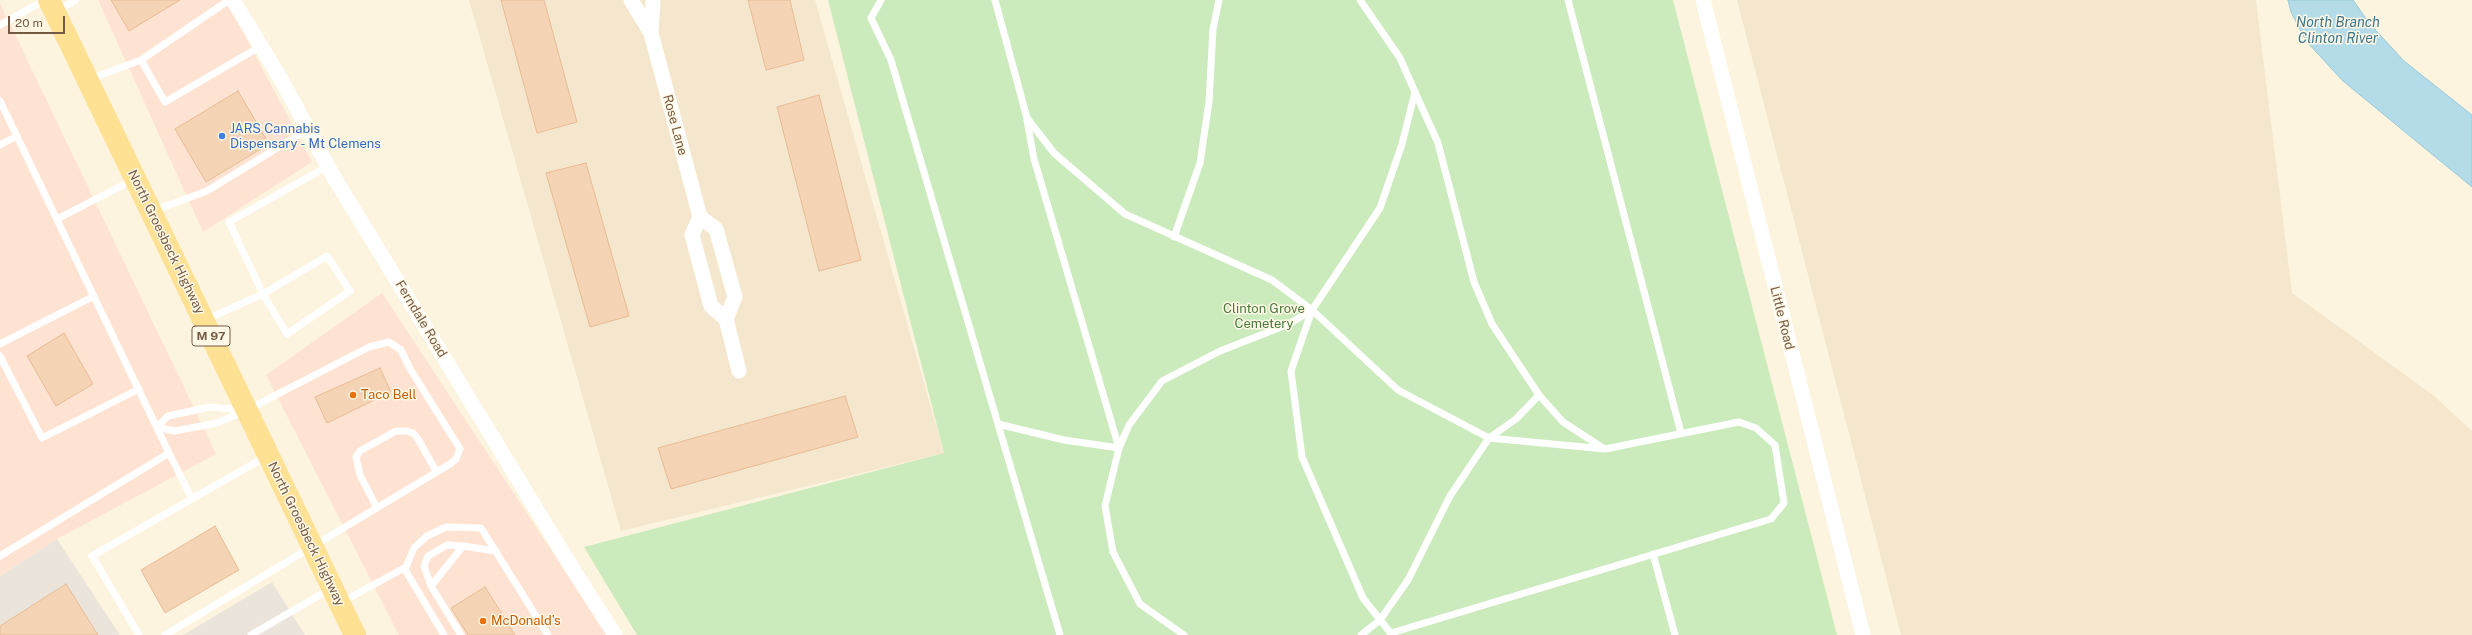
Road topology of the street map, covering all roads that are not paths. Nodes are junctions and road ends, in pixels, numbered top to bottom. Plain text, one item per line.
1 (76, 0) edge
2 (229, 0) edge
3 (233, 0) edge
4 (631, 0) edge
5 (653, 0) edge
6 (881, 0) edge
7 (996, 0) edge
8 (1219, 0) edge
9 (1360, 0) edge
10 (1568, 0) edge
11 (1703, 0) edge
12 (50, 4) edge
13 (0, 24) edge
14 (651, 33) junction
15 (260, 46) junction
16 (141, 60) junction
17 (88, 80) junction
18 (1416, 92) junction
19 (0, 100) edge
20 (1027, 118) junction
21 (308, 129) junction
22 (17, 136) junction
23 (0, 145) edge
24 (328, 166) junction
25 (135, 179) junction
26 (151, 212) junction
27 (700, 217) junction
28 (57, 219) junction
29 (1174, 237) junction
30 (263, 294) junction
31 (94, 296) junction
32 (1312, 310) junction
33 (726, 319) junction
34 (203, 320) junction
35 (0, 344) edge
36 (0, 356) edge
37 (739, 371) dead end
38 (139, 389) junction
39 (1539, 395) junction
40 (247, 410) junction
41 (998, 424) junction
42 (157, 427) junction
43 (1681, 433) junction
44 (1490, 438) junction
45 (1119, 448) junction
46 (1605, 449) junction
47 (169, 453) junction
48 (268, 455) junction
49 (436, 471) junction
50 (192, 499) junction
51 (377, 508) junction
52 (463, 546) junction
53 (313, 547) junction
54 (496, 551) junction
55 (1653, 554) junction
56 (0, 556) edge
57 (404, 568) junction
58 (431, 586) junction
59 (336, 595) junction
60 (1380, 620) junction
61 (1391, 634) edge
62 (139, 635) edge
63 (165, 635) edge
64 (251, 635) edge
65 (355, 635) edge
66 (444, 635) edge
67 (461, 635) edge
68 (548, 635) edge
69 (615, 635) edge
70 (1060, 635) edge
71 (1184, 635) edge
72 (1361, 635) edge
73 (1675, 635) edge
74 (1863, 635) edge

1 - 12 lane
2 - 16 lane
3 - 15 street, Ferndale Road
4 - 14 street, Rose Lane
5 - 14 street, Rose Lane
6 - 41 lane
7 - 20 lane
8 - 29 lane
9 - 18 lane
10 - 43 lane
11 - 74 street, Little Road
12 - 13 lane
12 - 17 main road, North Groesbeck Highway / M 97
14 - 27 street, Rose Lane
15 - 16 lane
15 - 21 street, Ferndale Road
16 - 17 lane
17 - 25 main road, North Groesbeck Highway / M 97
18 - 32 lane
18 - 39 lane
19 - 22 lane
20 - 29 lane
20 - 45 lane
21 - 24 street, Ferndale Road
21 - 26 lane
22 - 23 lane
22 - 28 lane
24 - 30 lane
24 - 69 street, Ferndale Road
25 - 26 main road, North Groesbeck Highway / M 97
25 - 28 lane
26 - 34 main road, North Groesbeck Highway / M 97
27 - 33 street
27 - 33 street
28 - 31 lane
29 - 32 lane
30 - 30 lane
30 - 34 lane
31 - 35 lane
31 - 38 lane
32 - 44 lane
32 - 45 lane
32 - 60 lane
33 - 37 street
34 - 40 main road, North Groesbeck Highway / M 97
36 - 38 lane
38 - 42 lane
39 - 44 lane
39 - 46 lane
40 - 42 lane
40 - 42 lane
40 - 48 main road, North Groesbeck Highway / M 97
40 - 49 lane
41 - 45 lane
41 - 70 lane
42 - 47 lane
43 - 46 lane
43 - 55 lane
44 - 46 lane
44 - 60 lane
45 - 71 lane
47 - 50 lane
47 - 56 lane
48 - 50 lane
48 - 53 main road, North Groesbeck Highway / M 97
49 - 51 lane
49 - 51 lane
50 - 62 lane
51 - 53 lane
52 - 54 lane
52 - 58 lane
52 - 58 lane
53 - 59 main road, North Groesbeck Highway / M 97
53 - 63 lane
54 - 57 lane
54 - 68 lane
55 - 61 lane
55 - 73 lane
57 - 59 lane
57 - 66 lane
58 - 67 lane
59 - 64 lane
59 - 65 main road, North Groesbeck Highway / M 97
60 - 61 lane
60 - 72 lane

